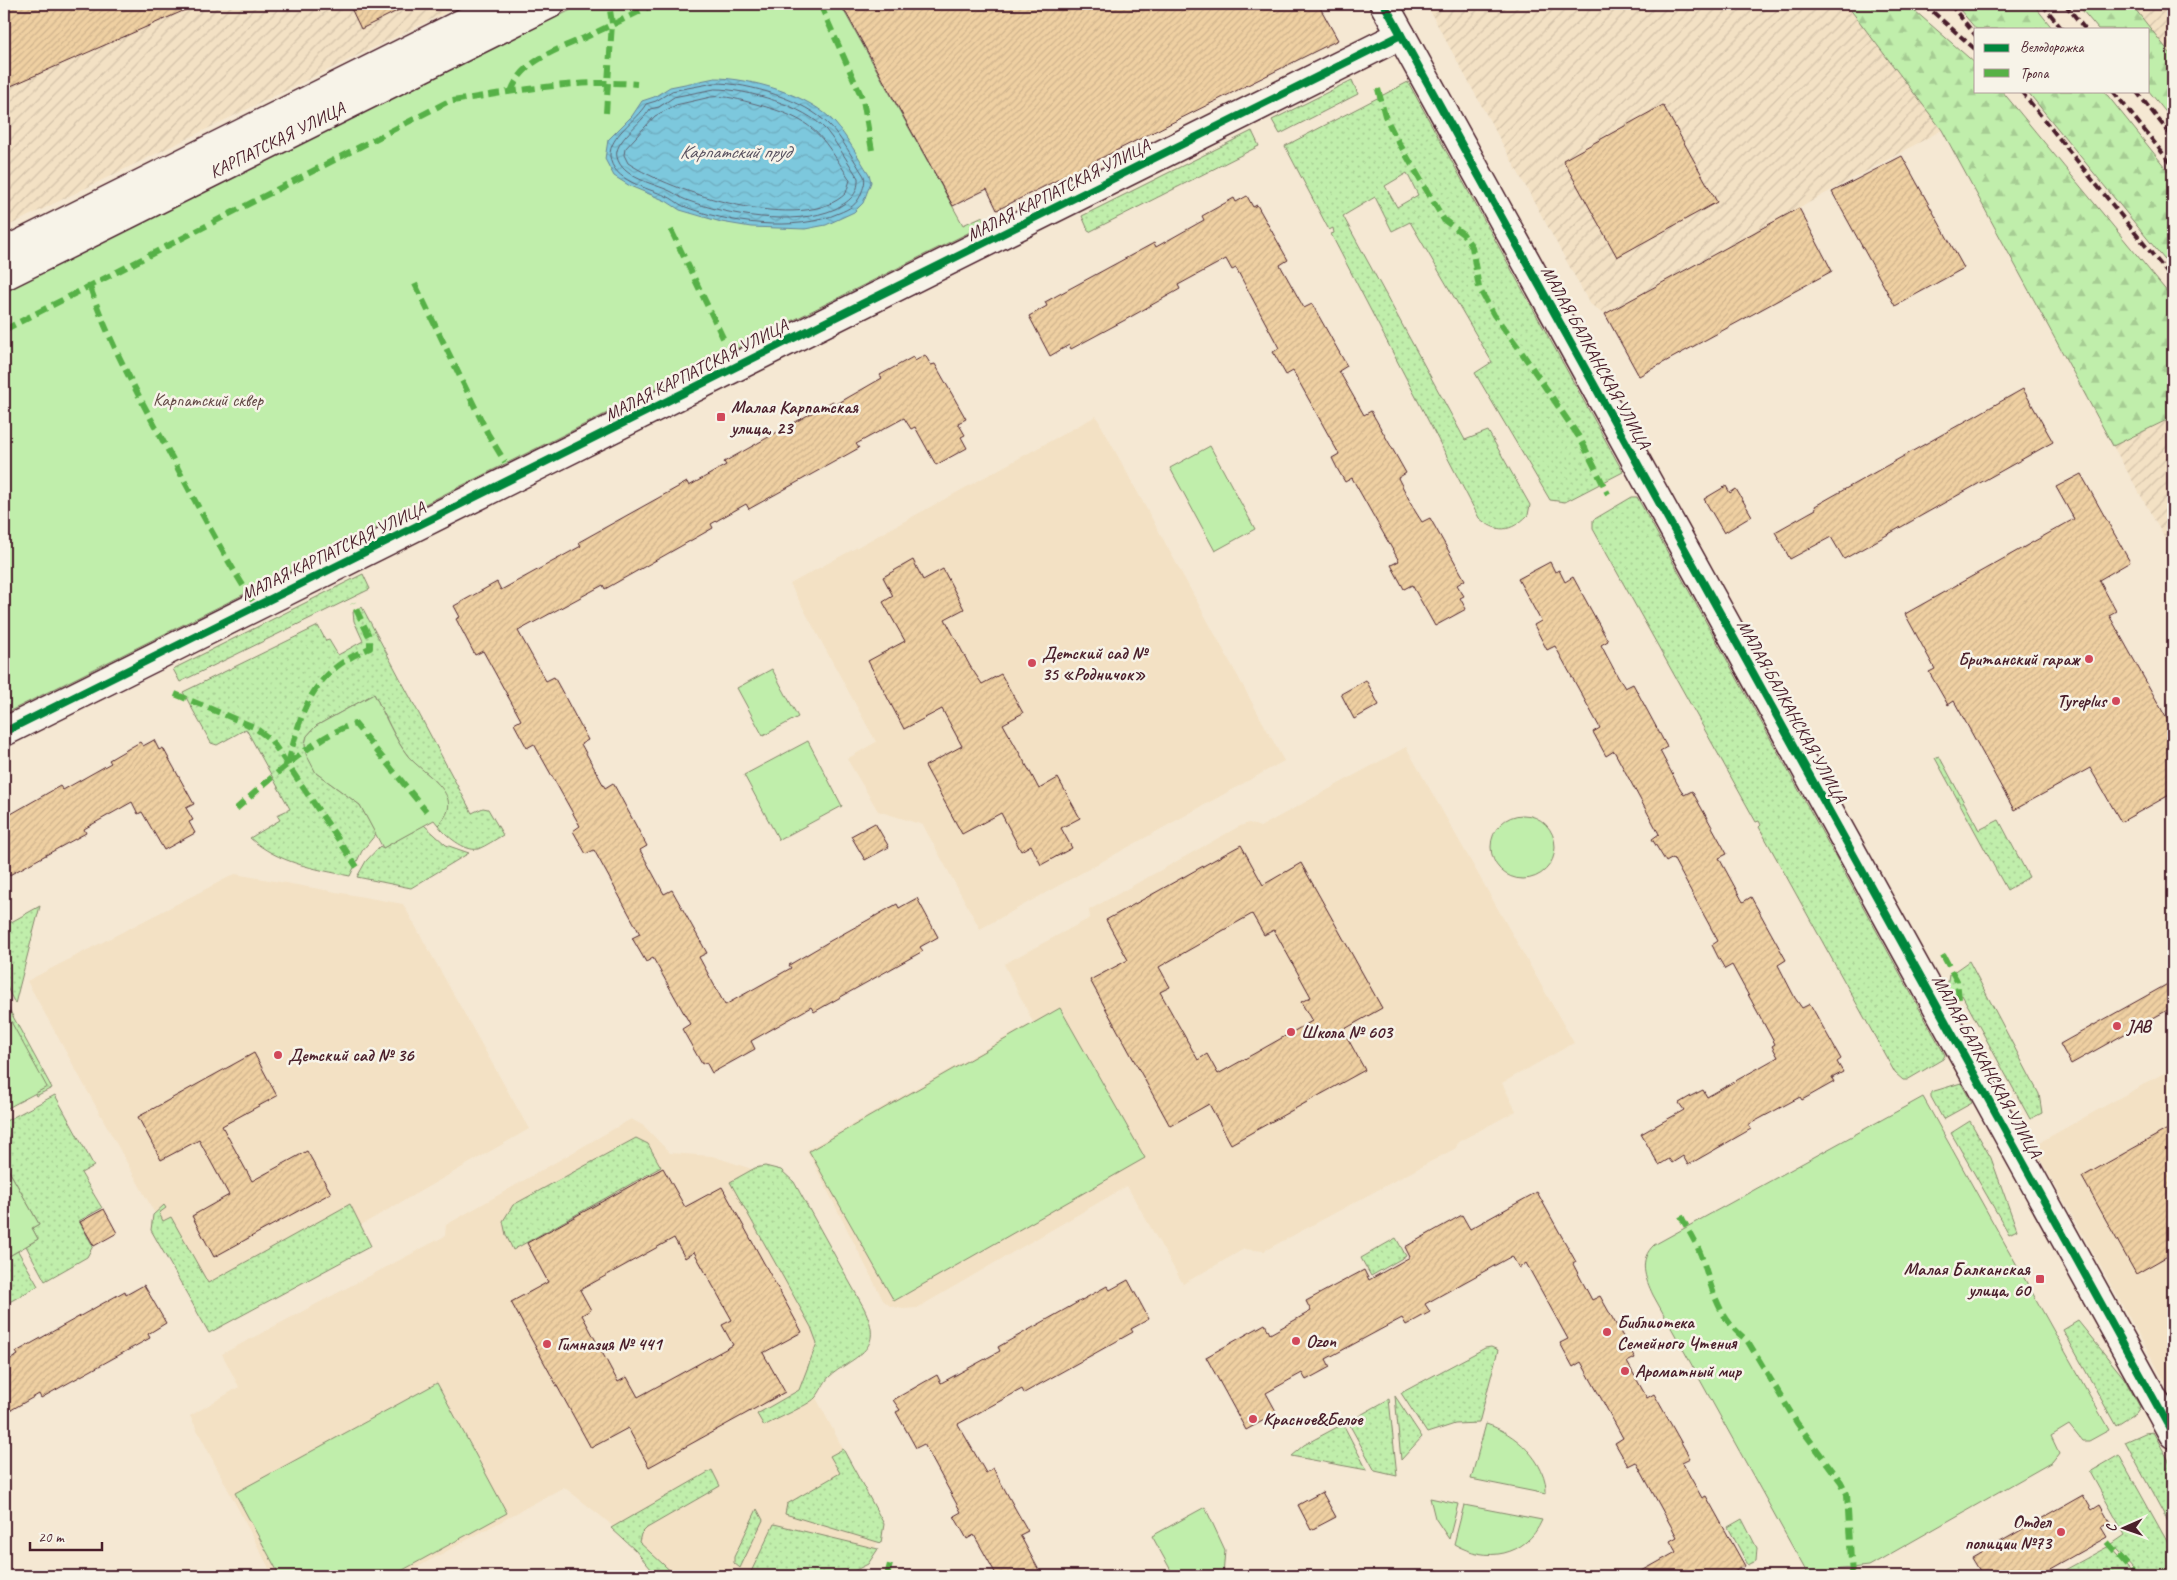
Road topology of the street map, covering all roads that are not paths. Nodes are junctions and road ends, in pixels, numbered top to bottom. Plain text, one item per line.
1 (501, 4) edge
2 (550, 4) edge
3 (1384, 4) edge
4 (1401, 35) junction
5 (4, 252) edge
6 (4, 276) edge
7 (4, 732) edge
8 (2173, 1434) edge

1 - 5 street, КАРПАТСКАЯ УЛИЦА
2 - 6 street, КАРПАТСКАЯ УЛИЦА
3 - 4 street, МАЛАЯ БАЛКАНСКАЯ УЛИЦА
4 - 7 street, МАЛАЯ КАРПАТСКАЯ УЛИЦА
4 - 8 street, МАЛАЯ БАЛКАНСКАЯ УЛИЦА

